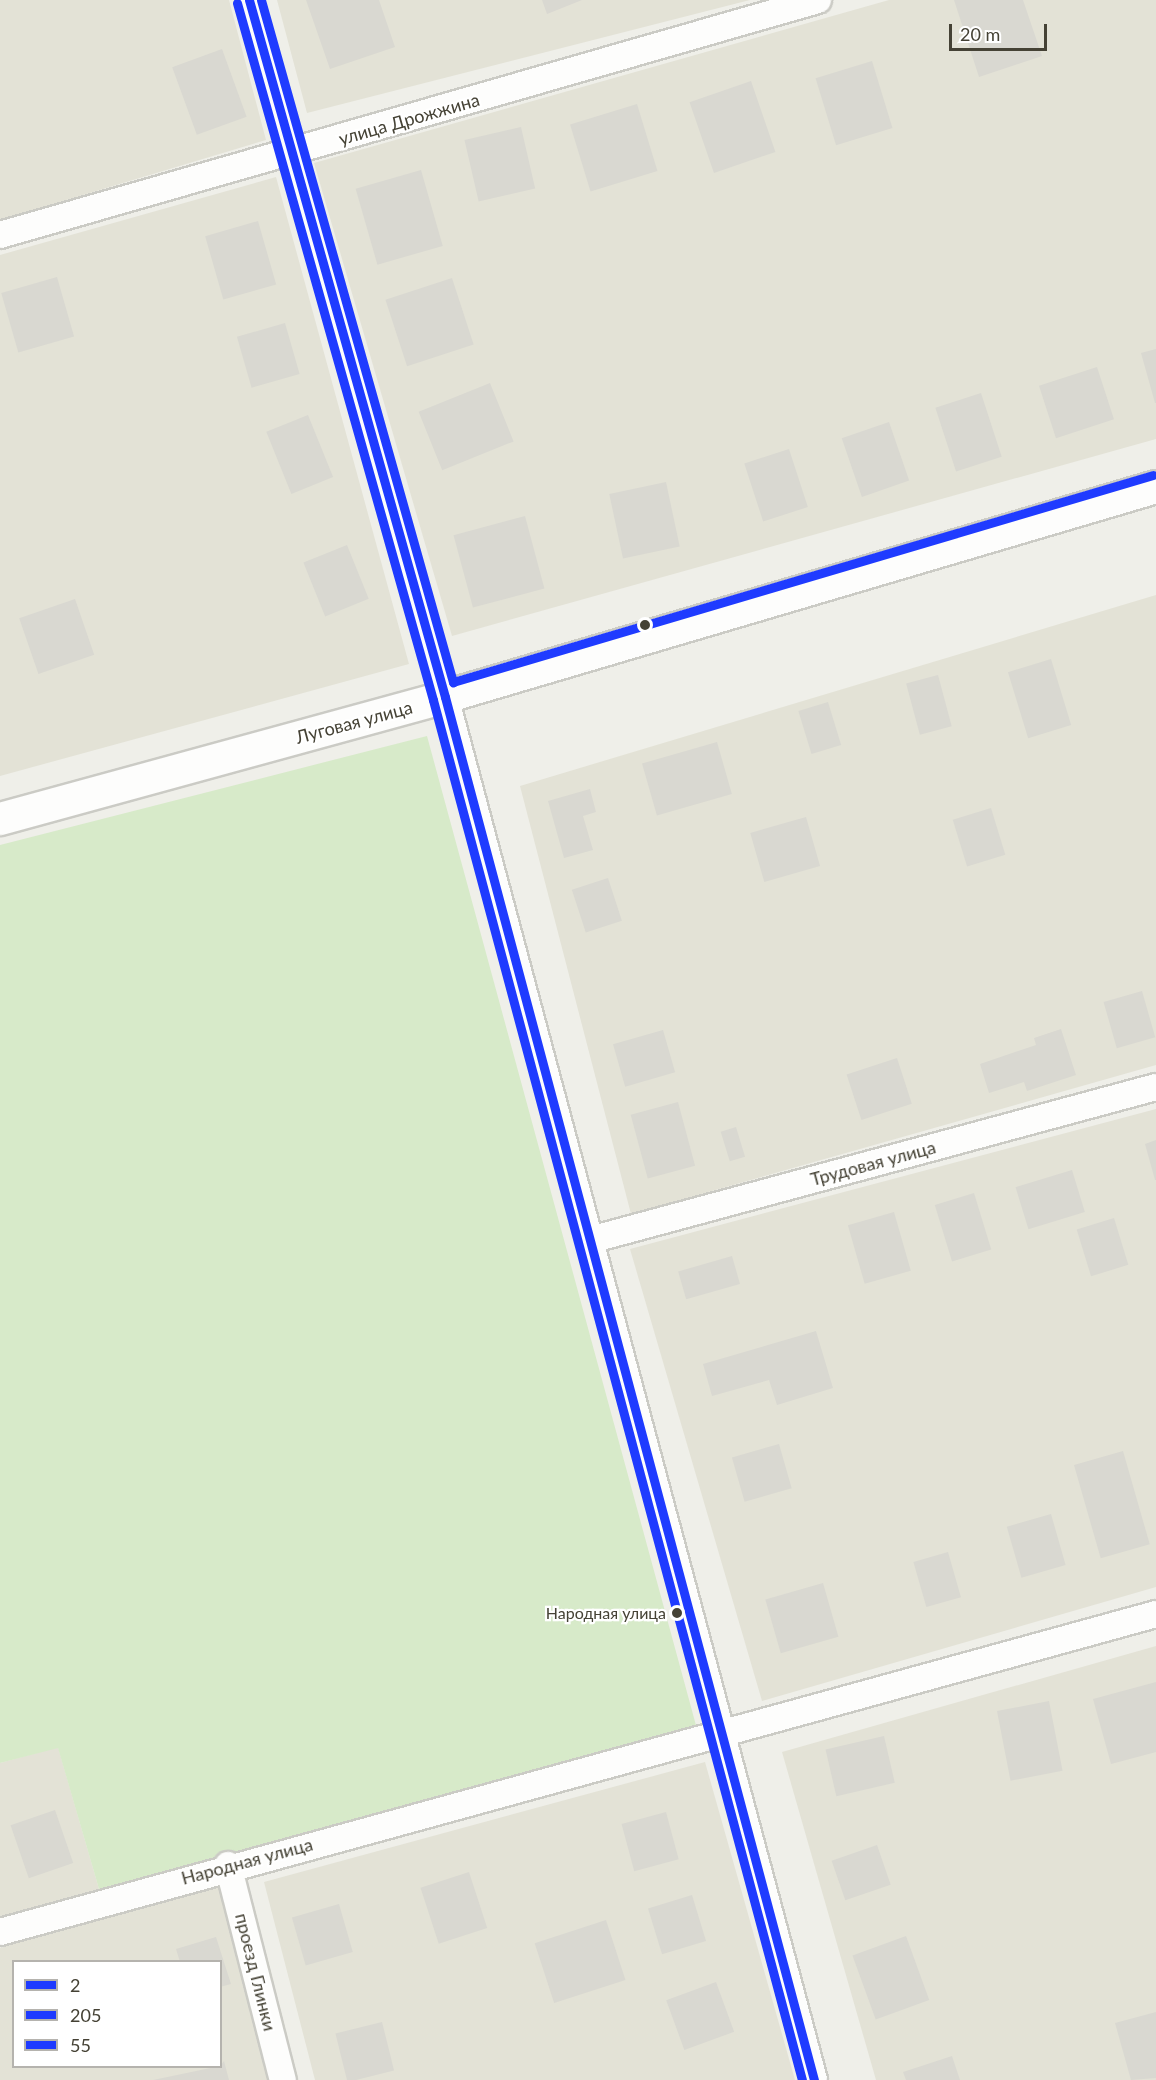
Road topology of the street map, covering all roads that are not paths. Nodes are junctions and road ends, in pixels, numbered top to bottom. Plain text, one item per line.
1 (249, 0) edge
2 (818, 0) edge
3 (774, 6) edge
4 (290, 154) junction
5 (0, 235) edge
6 (1156, 487) edge
7 (445, 697) junction
8 (0, 819) edge
9 (1156, 1087) edge
10 (590, 1240) junction
11 (1156, 1614) edge
12 (720, 1735) junction
13 (228, 1865) junction
14 (0, 1932) edge
15 (283, 2080) edge
16 (814, 2080) edge

1 - 4 street
2 - 3 street, улица Дрожжина
3 - 4 street, улица Дрожжина
4 - 5 street, улица Дрожжина
4 - 7 street
6 - 7 street, Луговая улица
7 - 8 street, Луговая улица
7 - 10 street
9 - 10 street, Трудовая улица
10 - 12 street
11 - 12 street, Народная улица
12 - 13 street, Народная улица
12 - 16 street
13 - 14 street, Народная улица
13 - 15 street, проезд Глинки

